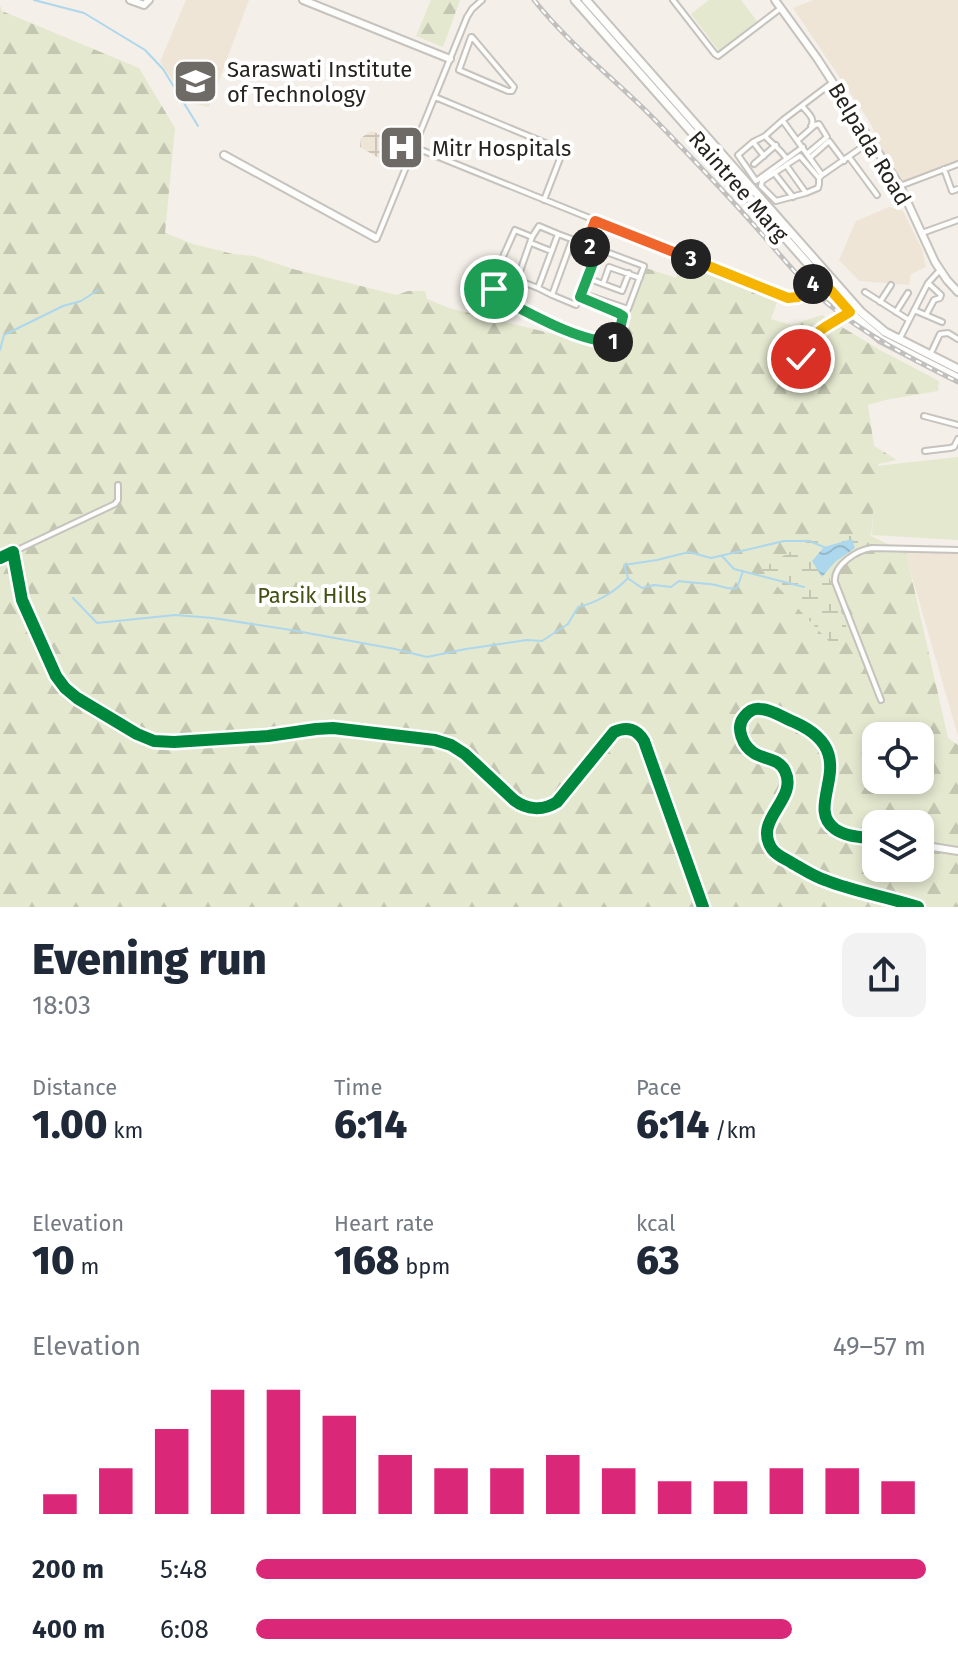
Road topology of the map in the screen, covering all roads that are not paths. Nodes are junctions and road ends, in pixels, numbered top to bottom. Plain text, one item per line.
1 (130, 0) edge
2 (149, 0) edge
3 (303, 0) edge
4 (482, 0) edge
5 (575, 0) edge
6 (586, 0) edge
7 (673, 0) edge
8 (775, 0) edge
9 (781, 8) junction
10 (450, 59) junction
11 (833, 82) junction
12 (489, 83) joint
13 (435, 97) junction
14 (802, 106) junction
15 (783, 120) junction
16 (765, 136) junction
17 (797, 139) junction
18 (871, 141) junction
19 (753, 142) junction
20 (776, 145) junction
21 (414, 147) junction
22 (807, 152) junction
23 (224, 155) dead end
24 (764, 156) junction
25 (801, 157) junction
26 (786, 158) junction
27 (845, 158) junction
28 (754, 164) dead end
29 (958, 164) edge
30 (786, 165) junction
31 (944, 169) junction
32 (774, 173) junction
33 (820, 176) junction
34 (900, 186) junction
35 (958, 189) edge
36 (806, 193) junction
37 (877, 195) dead end
38 (793, 197) junction
39 (544, 200) junction
40 (958, 220) edge
41 (595, 221) junction
42 (922, 233) junction
43 (558, 234) junction
44 (376, 238) joint
45 (532, 240) junction
46 (572, 240) junction
47 (586, 245) junction
48 (598, 250) junction
49 (552, 251) junction
50 (940, 270) junction
51 (629, 273) junction
52 (823, 275) junction
53 (587, 278) junction
54 (640, 278) junction
55 (517, 280) junction
56 (928, 283) junction
57 (603, 284) junction
58 (891, 285) dead end
59 (538, 288) junction
60 (865, 292) dead end
61 (958, 292) edge
62 (490, 293) dead end
63 (908, 293) dead end
64 (552, 295) junction
65 (580, 295) junction
66 (880, 302) junction
67 (914, 310) junction
68 (850, 312) junction
69 (896, 312) junction
70 (926, 315) junction
71 (909, 320) junction
72 (942, 322) dead end
73 (958, 339) edge
74 (897, 344) junction
75 (930, 355) junction
76 (801, 359) dead end
77 (958, 369) edge
78 (958, 378) edge
79 (924, 416) dead end
80 (958, 425) edge
81 (958, 439) edge
82 (925, 451) dead end
83 (118, 485) dead end
84 (958, 550) edge
85 (13, 552) junction
86 (0, 558) edge
87 (881, 700) dead end
88 (862, 837) edge
89 (934, 847) edge
90 (958, 851) edge
91 (703, 907) edge
92 (918, 907) edge

1 - 2 street
3 - 10 street
4 - 10 street
5 - 52 main road, Raintree Marg
6 - 52 main road, Raintree Marg
7 - 9 street
8 - 9 street, Belpada Road
9 - 11 street, Belpada Road
10 - 13 street
11 - 14 street
11 - 18 street, Belpada Road
12 - 12 street
13 - 21 street
13 - 39 street
14 - 15 street
14 - 17 street
15 - 16 street
15 - 17 street
16 - 19 street
16 - 20 street
17 - 22 street
17 - 22 street
18 - 27 street
18 - 34 street, Belpada Road
19 - 24 street
19 - 26 street
20 - 24 street
20 - 26 street
21 - 39 street
21 - 44 street
22 - 25 street
22 - 26 street
22 - 27 street
22 - 33 street
23 - 44 street
24 - 28 street
25 - 30 street
25 - 33 street
27 - 33 street
27 - 37 street
29 - 31 street
30 - 32 street
30 - 36 street
31 - 34 street
31 - 35 street
32 - 38 street
32 - 38 street
33 - 36 street
34 - 42 street, Belpada Road
36 - 38 street
39 - 41 street
40 - 42 street
41 - 47 street
41 - 52 street
42 - 50 street, Belpada Road
43 - 45 street
43 - 46 street
43 - 49 street
45 - 49 street
45 - 55 street
45 - 55 street
46 - 47 street
46 - 64 street
47 - 48 street
48 - 53 street
48 - 54 street
49 - 59 street
50 - 56 street
50 - 61 street, Belpada Road
51 - 54 street
51 - 57 street
51 - 57 street
52 - 68 main road, Raintree Marg
52 - 74 main road, Raintree Marg
53 - 57 street
53 - 65 street
54 - 65 street
55 - 59 street
56 - 67 street
56 - 70 street
58 - 66 street
59 - 64 street
60 - 66 street
62 - 65 street
63 - 69 street
64 - 65 street
66 - 69 street
67 - 70 street
67 - 71 street
68 - 74 main road, Raintree Marg
68 - 76 street
69 - 71 street
70 - 72 street
71 - 74 street
73 - 75 street
74 - 75 main road, Raintree Marg
74 - 78 main road, Raintree Marg
75 - 77 main road, Raintree Marg
79 - 80 street
81 - 82 street
83 - 85 street
84 - 87 street
85 - 86 street
85 - 91 street
88 - 92 street
89 - 90 street

